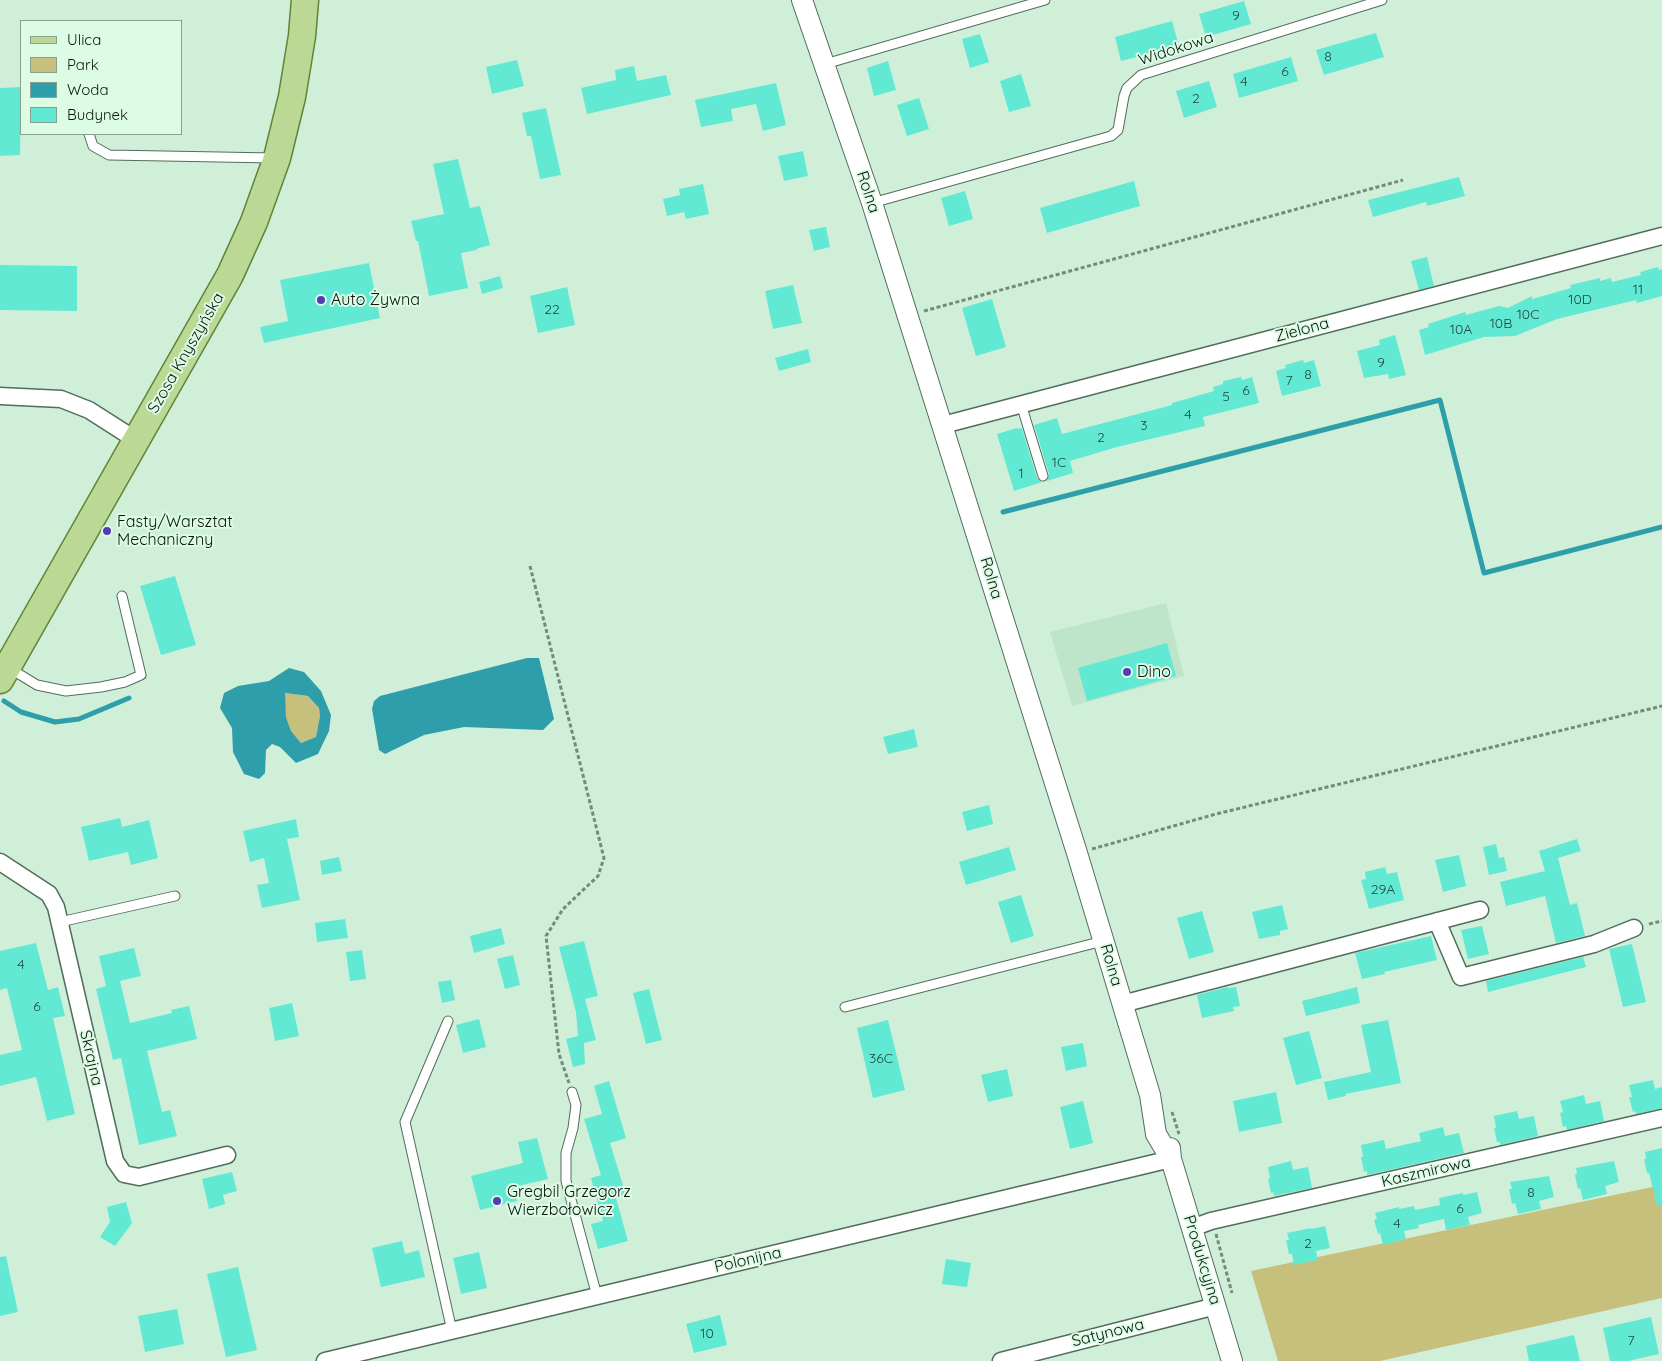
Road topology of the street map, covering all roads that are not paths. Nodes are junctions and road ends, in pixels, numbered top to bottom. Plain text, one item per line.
1 (305, 0) edge
2 (802, 0) edge
3 (1046, 0) edge
4 (1382, 0) edge
5 (825, 64) junction
6 (89, 135) edge
7 (277, 158) junction
8 (872, 203) junction
9 (1662, 236) edge
10 (0, 396) edge
11 (1021, 404) junction
12 (943, 424) junction
13 (136, 440) junction
14 (1043, 476) dead end
15 (122, 596) dead end
16 (4, 673) edge
17 (0, 862) edge
18 (176, 896) dead end
19 (1480, 910) dead end
20 (1437, 921) junction
21 (60, 922) junction
22 (1634, 928) dead end
23 (1103, 941) junction
24 (1122, 1004) junction
25 (845, 1007) dead end
26 (448, 1021) dead end
27 (572, 1092) road end
28 (1662, 1118) edge
29 (227, 1155) dead end
30 (1171, 1159) junction
31 (1192, 1228) junction
32 (597, 1296) junction
33 (1216, 1306) junction
34 (452, 1331) junction
35 (325, 1361) edge
36 (1001, 1361) edge
37 (1232, 1361) edge

1 - 7 main road, Szosa Knyszyńska
2 - 5 street, Rolna
3 - 5 lane
4 - 8 lane, Widokowa
5 - 8 street, Rolna
6 - 7 lane
7 - 13 main road, Szosa Knyszyńska
8 - 12 street, Rolna
9 - 11 street, Zielona
10 - 13 street
11 - 12 street, Zielona
11 - 14 lane
12 - 23 street, Rolna
13 - 16 main road, Szosa Knyszyńska
15 - 16 lane
17 - 21 street, Skrajna
18 - 21 lane
19 - 20 street
20 - 22 street
20 - 24 street
21 - 29 street, Skrajna
23 - 24 street, Rolna
23 - 25 lane
24 - 30 street, Rolna
26 - 34 lane
27 - 32 lane
28 - 31 street, Kaszmirowa
30 - 31 street, Produkcyjna
30 - 32 street, Polonijna
31 - 33 street, Produkcyjna
32 - 34 street, Polonijna
33 - 36 street, Satynowa
33 - 37 street, Produkcyjna
34 - 35 street, Polonijna

